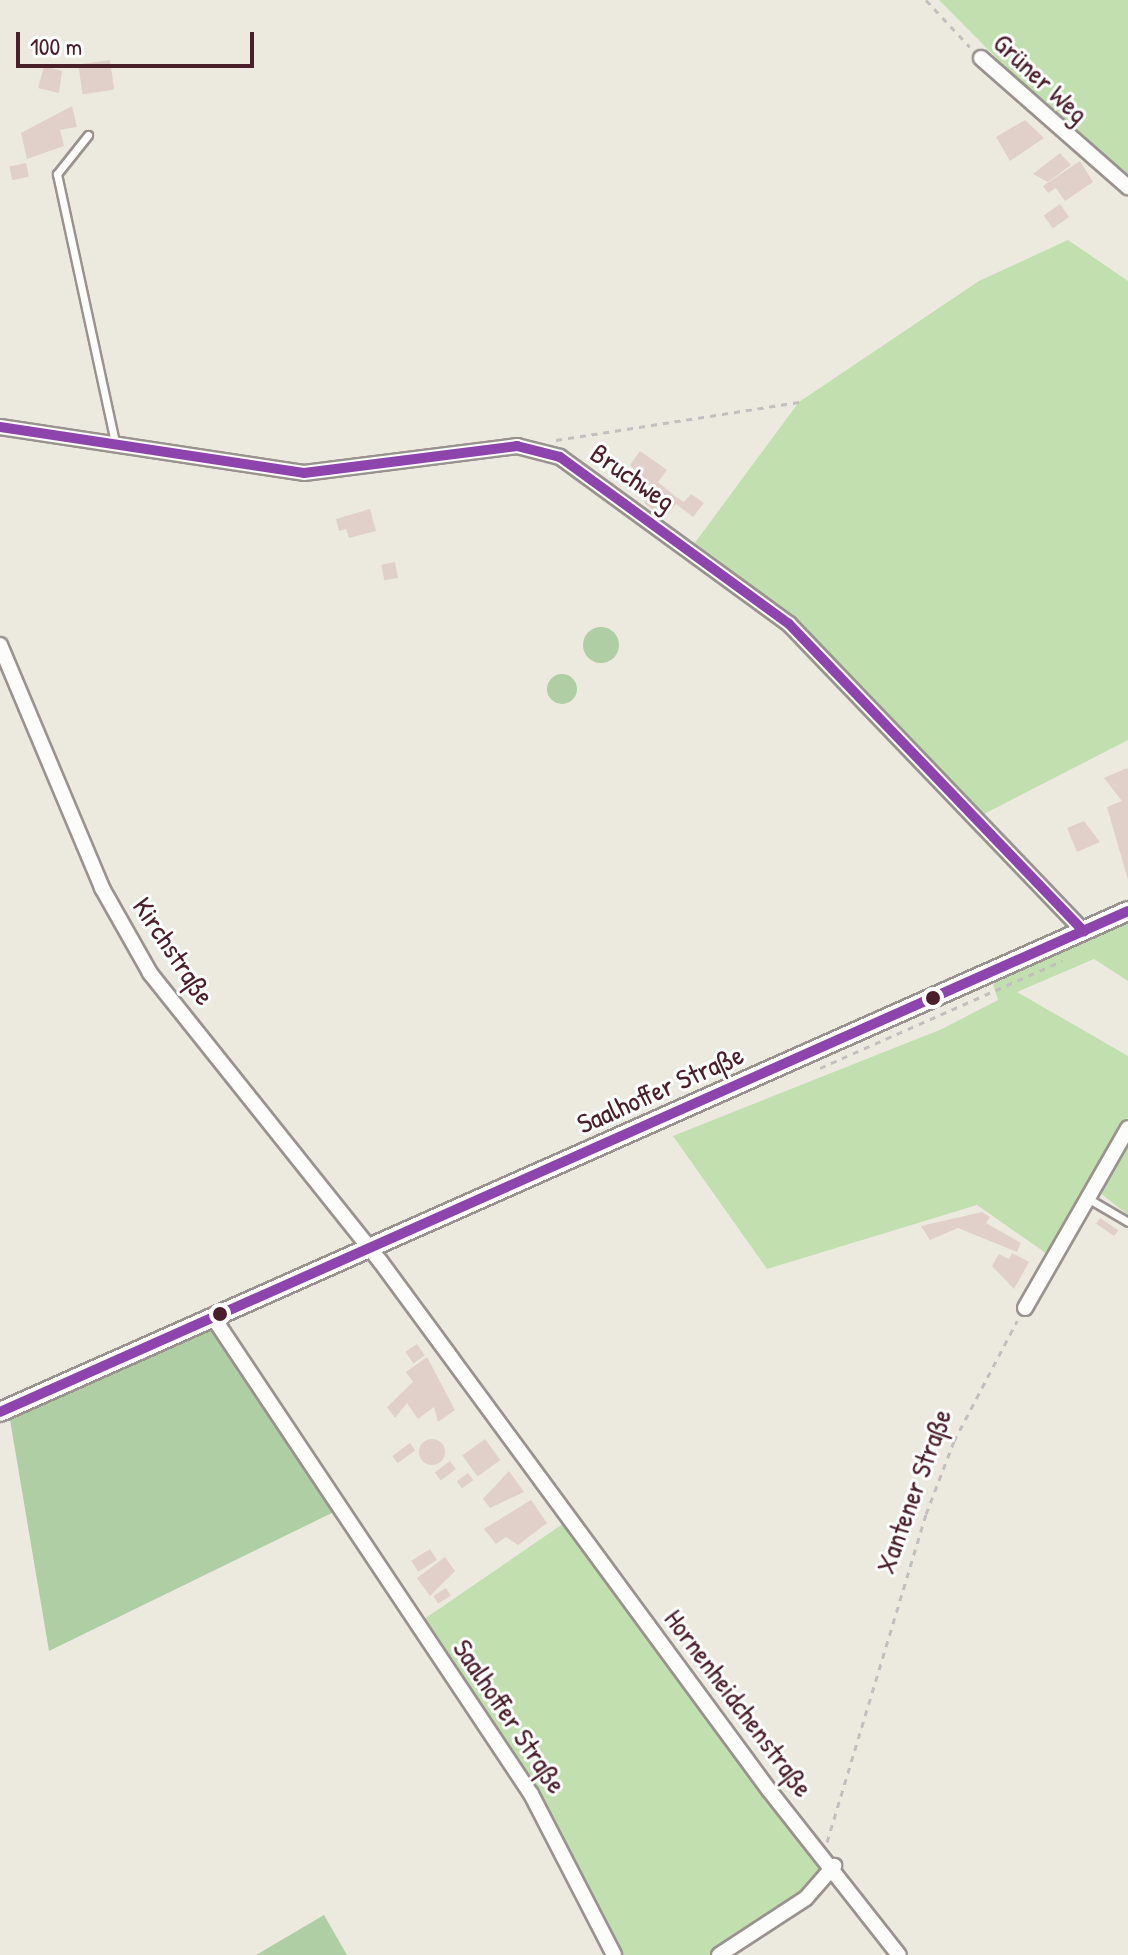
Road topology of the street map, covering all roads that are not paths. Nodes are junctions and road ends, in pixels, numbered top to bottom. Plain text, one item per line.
1 (981, 58) road end
2 (88, 135) dead end
3 (1128, 187) edge
4 (0, 427) edge
5 (115, 443) junction
6 (0, 645) edge
7 (1128, 911) edge
8 (1084, 932) junction
9 (1128, 1128) edge
10 (1089, 1199) junction
11 (1128, 1222) edge
12 (369, 1248) junction
13 (1025, 1308) road end
14 (213, 1317) junction
15 (0, 1412) edge
16 (834, 1866) junction
17 (614, 1955) edge
18 (719, 1955) edge
19 (899, 1955) edge

1 - 3 street, Grüner Weg
2 - 5 lane
4 - 5 street, Bruchweg
5 - 8 street, Bruchweg
6 - 12 street, Kirchstraße
7 - 8 main road, Saalhoffer Straße
8 - 12 main road, Saalhoffer Straße
9 - 10 street
10 - 11 lane
10 - 13 street
12 - 14 main road, Saalhoffer Straße
12 - 16 street, Hornenheidchenstraße
14 - 15 main road, Saalhoffer Straße
14 - 17 street, Saalhoffer Straße
16 - 18 street
16 - 19 street, Hornenheidchenstraße

